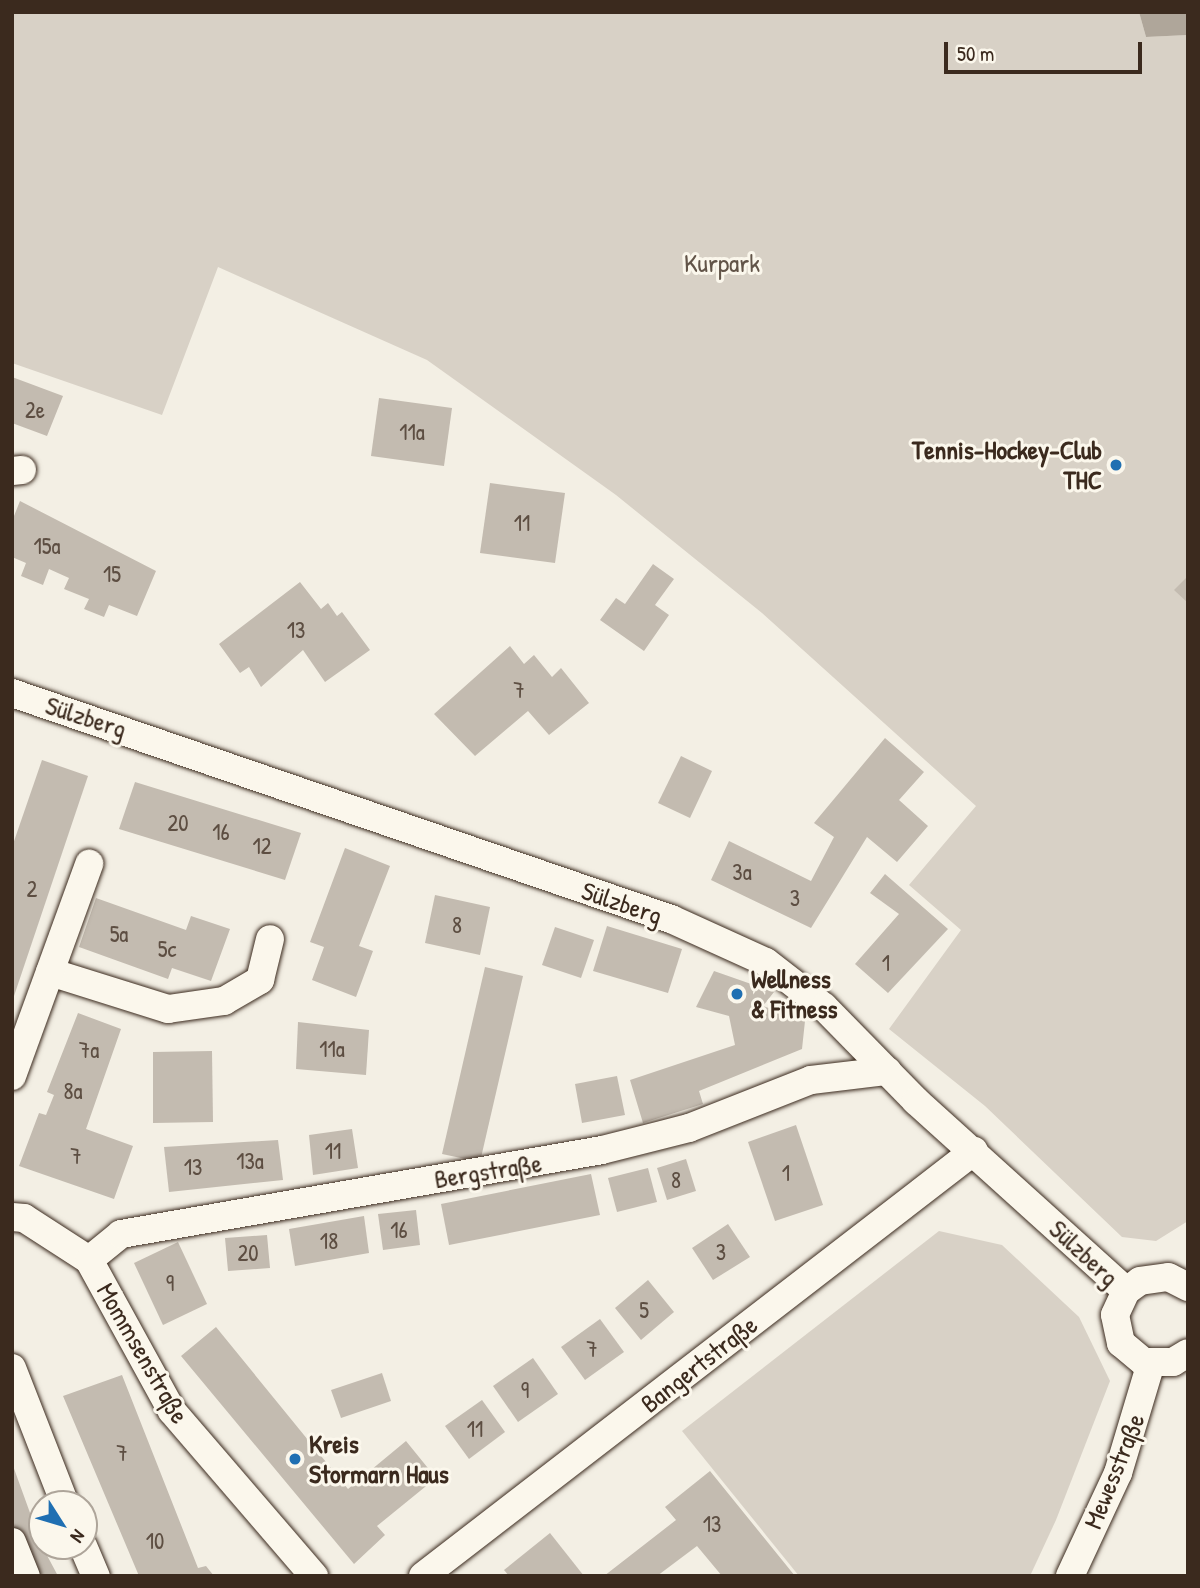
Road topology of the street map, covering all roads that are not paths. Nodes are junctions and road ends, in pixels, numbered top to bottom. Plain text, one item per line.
1 (12, 693) edge
2 (89, 864) dead end
3 (271, 939) dead end
4 (50, 972) junction
5 (887, 1071) junction
6 (12, 1076) edge
7 (974, 1151) junction
8 (12, 1217) edge
9 (89, 1260) junction
10 (1187, 1286) edge
11 (1126, 1291) junction
12 (1188, 1353) edge
13 (1151, 1363) junction
14 (12, 1368) edge
15 (60, 1490) edge
16 (12, 1542) edge
17 (26, 1576) edge
18 (314, 1576) edge
19 (423, 1576) edge
20 (1070, 1576) edge

1 - 5 street, Sülzberg
2 - 4 street
3 - 4 street
4 - 6 street
5 - 7 street, Sülzberg
5 - 9 street, Bergstraße
7 - 11 street, Sülzberg
7 - 19 street, Bangertstraße
8 - 9 street, Mommsenstraße
9 - 18 street, Mommsenstraße
10 - 11 street
11 - 13 street
12 - 13 street
13 - 20 street, Mewesstraße
14 - 15 street
16 - 17 street

